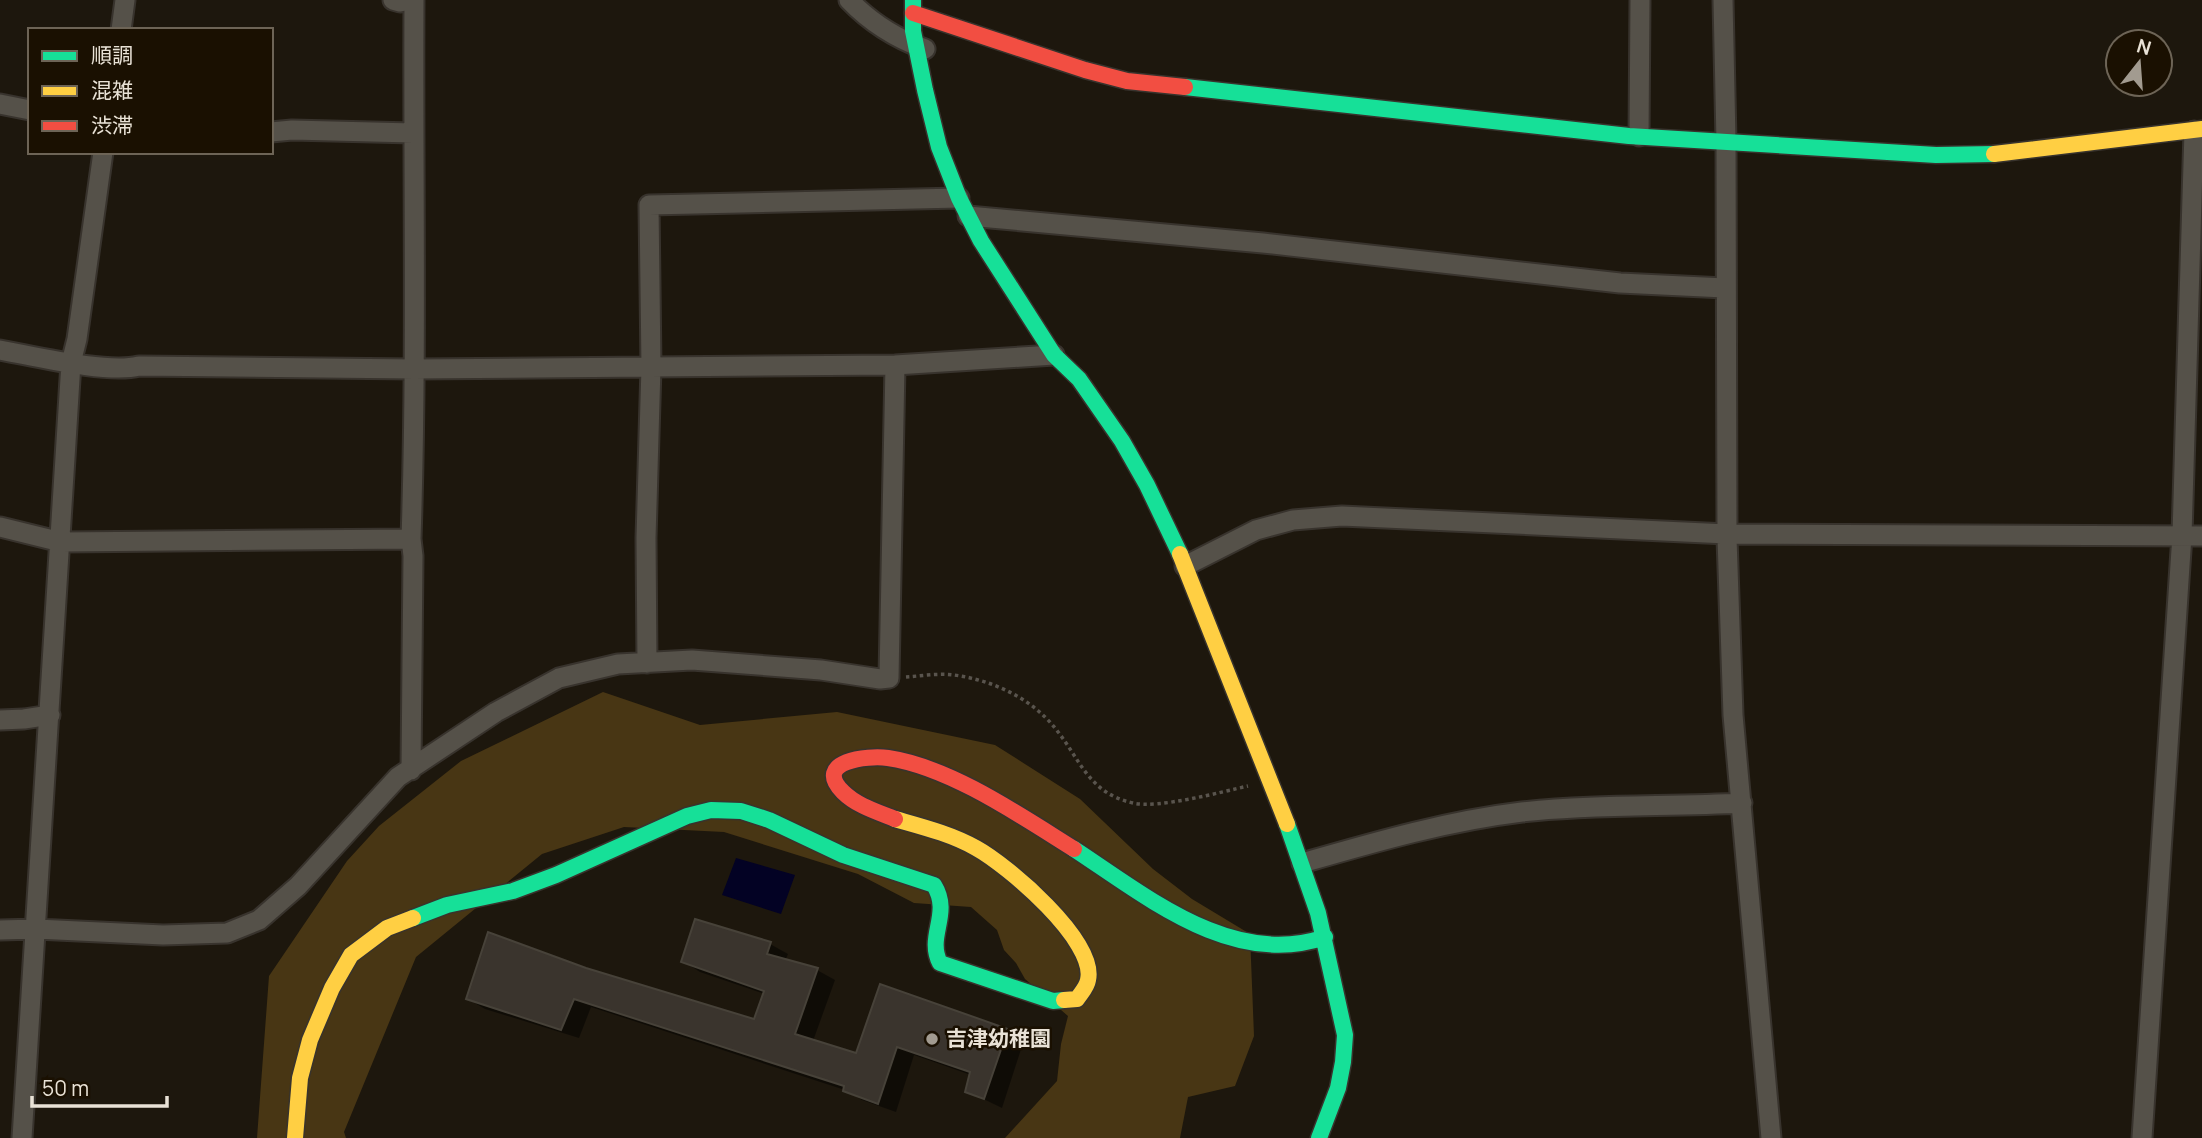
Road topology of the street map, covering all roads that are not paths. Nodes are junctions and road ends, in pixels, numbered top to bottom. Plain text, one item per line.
1 (125, 0) edge
2 (393, 0) edge
3 (412, 0) edge
4 (849, 0) edge
5 (1640, 0) edge
6 (1723, 0) edge
7 (913, 7) edge
8 (121, 28) edge
9 (921, 47) junction
10 (0, 104) edge
11 (28, 110) edge
12 (2198, 130) edge
13 (273, 132) edge
14 (413, 133) junction
15 (1639, 135) junction
16 (1726, 141) junction
17 (103, 154) edge
18 (959, 198) junction
19 (968, 216) junction
20 (1725, 288) junction
21 (0, 350) edge
22 (1054, 355) junction
23 (71, 363) junction
24 (895, 365) junction
25 (651, 367) junction
26 (414, 369) junction
27 (0, 527) edge
28 (1727, 534) junction
29 (2182, 535) junction
30 (2202, 536) edge
31 (411, 539) junction
32 (61, 542) junction
33 (1185, 566) junction
34 (647, 663) junction
35 (50, 715) junction
36 (0, 720) edge
37 (411, 770) junction
38 (1742, 803) junction
39 (1302, 863) junction
40 (36, 929) junction
41 (0, 930) edge
42 (1325, 937) junction
43 (22, 1138) edge
44 (295, 1138) edge
45 (1319, 1138) edge
46 (1771, 1138) edge
47 (2142, 1138) edge

1 - 8 street
2 - 3 street
3 - 14 street
4 - 9 street
5 - 15 street
6 - 16 street
7 - 9 street
7 - 15 street
9 - 18 street
10 - 11 street
12 - 16 street
12 - 29 street
13 - 14 street
14 - 26 street
15 - 16 street
16 - 20 street
17 - 23 street
18 - 19 street
18 - 25 street
19 - 20 street
19 - 22 street
20 - 28 street
21 - 23 street
22 - 24 street
22 - 33 street
23 - 26 street
23 - 32 street
24 - 25 street
24 - 34 street
25 - 26 street
25 - 34 street
26 - 31 street
27 - 32 street
28 - 29 street
28 - 33 street
28 - 38 street
29 - 30 street
29 - 47 street
31 - 32 street
31 - 37 street
32 - 35 street
33 - 39 street
34 - 37 street
35 - 36 street
35 - 40 street
37 - 40 street
38 - 39 street
38 - 46 street
39 - 42 street
40 - 41 street
40 - 43 street
42 - 44 street
42 - 45 street

